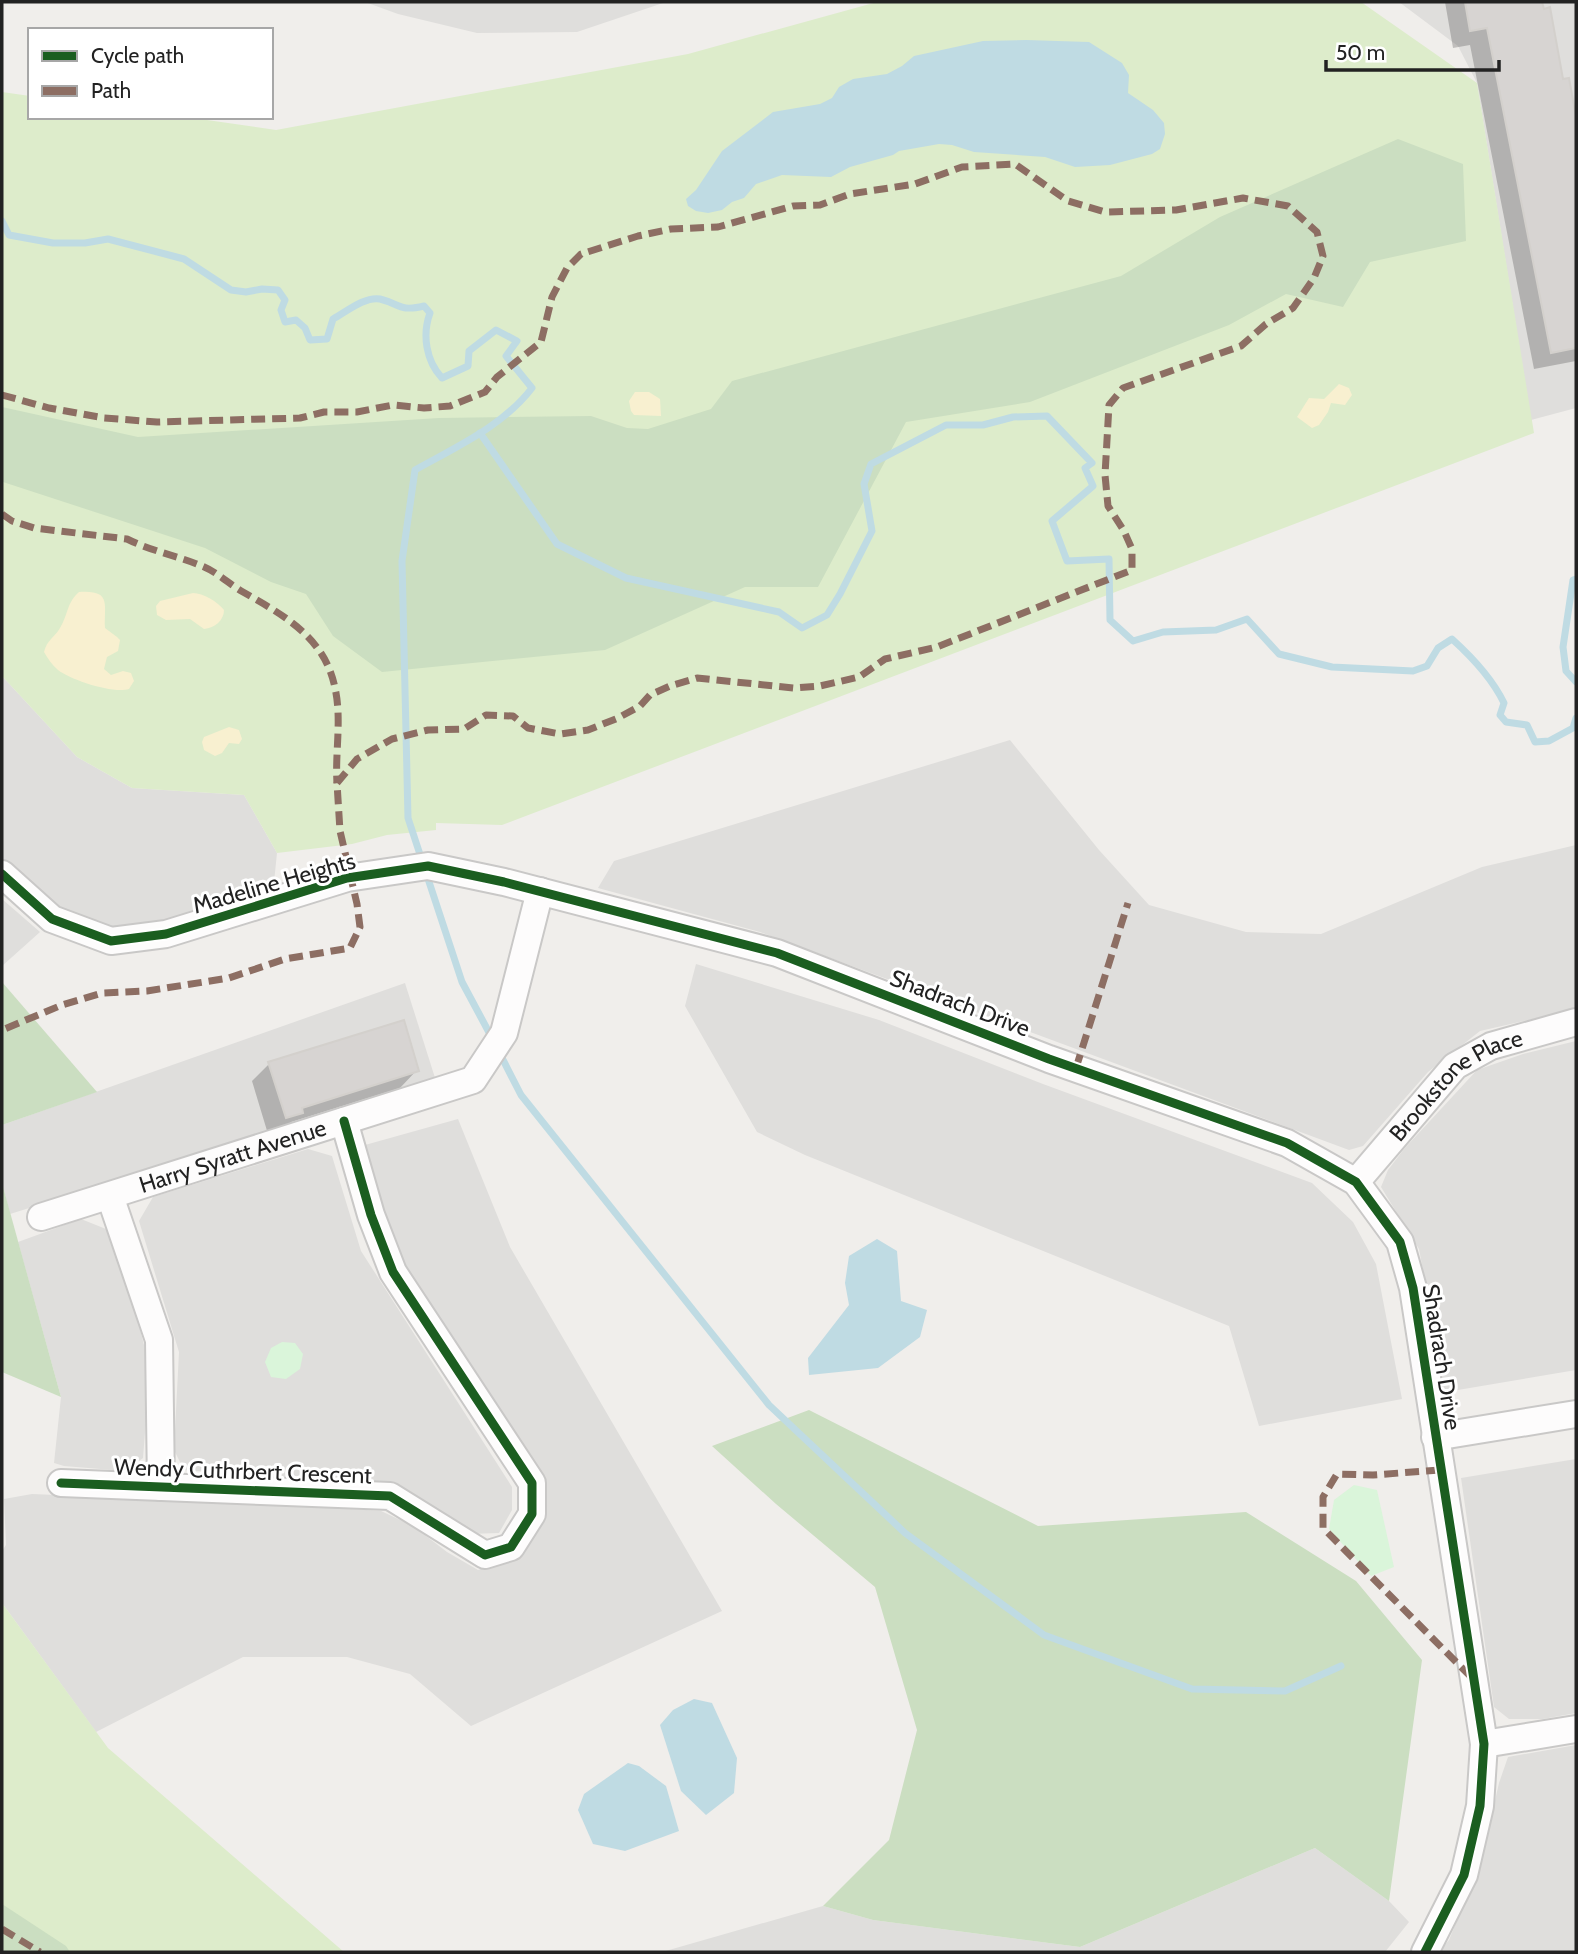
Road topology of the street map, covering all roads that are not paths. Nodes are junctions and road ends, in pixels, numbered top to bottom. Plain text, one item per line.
1 (2, 874) edge
2 (540, 891) junction
3 (655, 921) joint
4 (1576, 1022) edge
5 (344, 1121) junction
6 (1356, 1182) junction
7 (110, 1196) junction
8 (41, 1217) dead end
9 (1576, 1414) edge
10 (1435, 1437) junction
11 (61, 1483) dead end
12 (161, 1487) junction
13 (1576, 1729) edge
14 (1484, 1744) junction
15 (1425, 1952) edge

1 - 2 street, Madeline Heights
2 - 3 street, Madeline Heights
2 - 5 street, Harry Syratt Avenue
3 - 6 street, Shadrach Drive
4 - 6 street, Brookstone Place
5 - 7 street, Harry Syratt Avenue
5 - 12 street, Wendy Cuthrbert Crescent
6 - 10 street, Shadrach Drive
7 - 8 street, Harry Syratt Avenue
7 - 12 street, Wendy Cuthrbert Crescent
9 - 10 street
10 - 14 street, Shadrach Drive
11 - 12 street, Wendy Cuthrbert Crescent
13 - 14 street
14 - 15 street, Shadrach Drive

